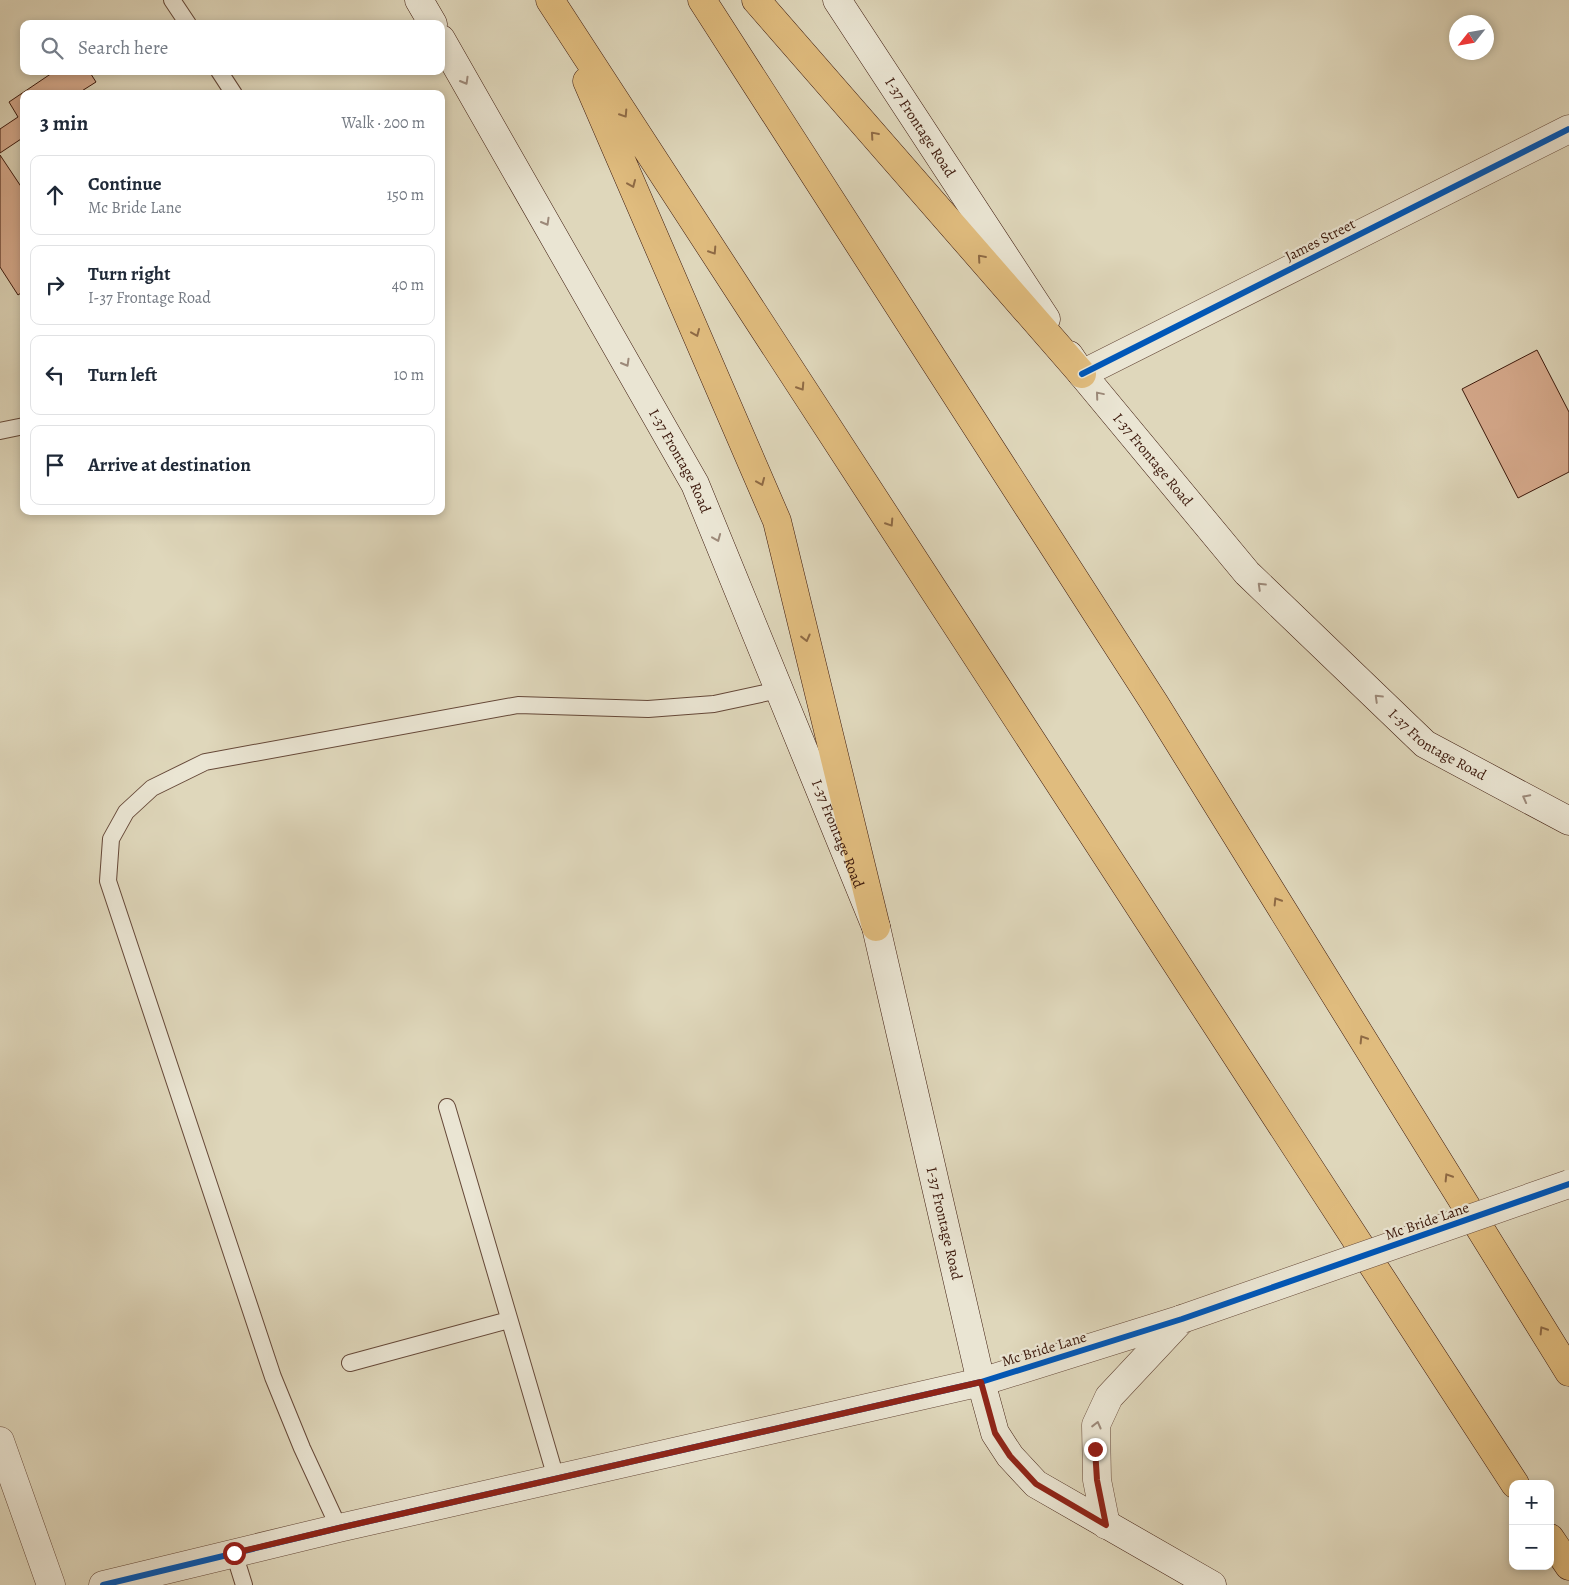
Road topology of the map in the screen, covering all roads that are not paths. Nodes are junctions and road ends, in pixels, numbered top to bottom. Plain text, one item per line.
1 (172, 0) edge
2 (419, 0) edge
3 (702, 0) edge
4 (756, 0) edge
5 (837, 0) edge
6 (553, 5) edge
7 (185, 20) edge
8 (431, 20) edge
9 (445, 46) edge
10 (222, 75) edge
11 (231, 90) edge
12 (1569, 129) edge
13 (1082, 374) junction
14 (20, 427) edge
15 (0, 431) edge
16 (779, 690) junction
17 (1569, 821) edge
18 (876, 927) junction
19 (447, 1106) dead end
20 (1569, 1184) edge
21 (1182, 1319) junction
22 (509, 1320) junction
23 (350, 1363) dead end
24 (1569, 1372) edge
25 (981, 1382) junction
26 (0, 1441) edge
27 (556, 1478) junction
28 (1512, 1480) edge
29 (1106, 1525) junction
30 (339, 1528) junction
31 (1554, 1544) edge
32 (234, 1553) junction
33 (1569, 1566) edge
34 (51, 1585) edge
35 (103, 1585) edge
36 (244, 1585) edge
37 (1212, 1585) edge

1 - 7 lane
2 - 8 main road
24 -> 3 highway
13 -> 4 highway
5 - 13 main road, I-37 Frontage Road
6 -> 18 highway
6 -> 28 highway
9 -> 16 main road, I-37 Frontage Road
10 - 11 lane
12 - 13 main road, James Street
17 -> 13 main road, I-37 Frontage Road
14 - 15 lane
16 - 18 main road, I-37 Frontage Road
16 - 30 lane
18 - 25 main road, I-37 Frontage Road
19 - 22 lane
20 - 21 main road, Mc Bride Lane, bridge
21 - 25 main road, Mc Bride Lane
29 -> 21 main road
22 - 23 lane
22 - 27 lane
25 - 27 main road, Mc Bride Lane
25 - 29 main road, I-37 Frontage Road
26 - 34 main road
27 - 30 main road, Mc Bride Lane
29 - 37 main road, I-37 Frontage Road
30 - 32 main road, Mc Bride Lane
31 - 33 highway
32 - 35 main road, Mc Bride Lane
32 - 36 lane

